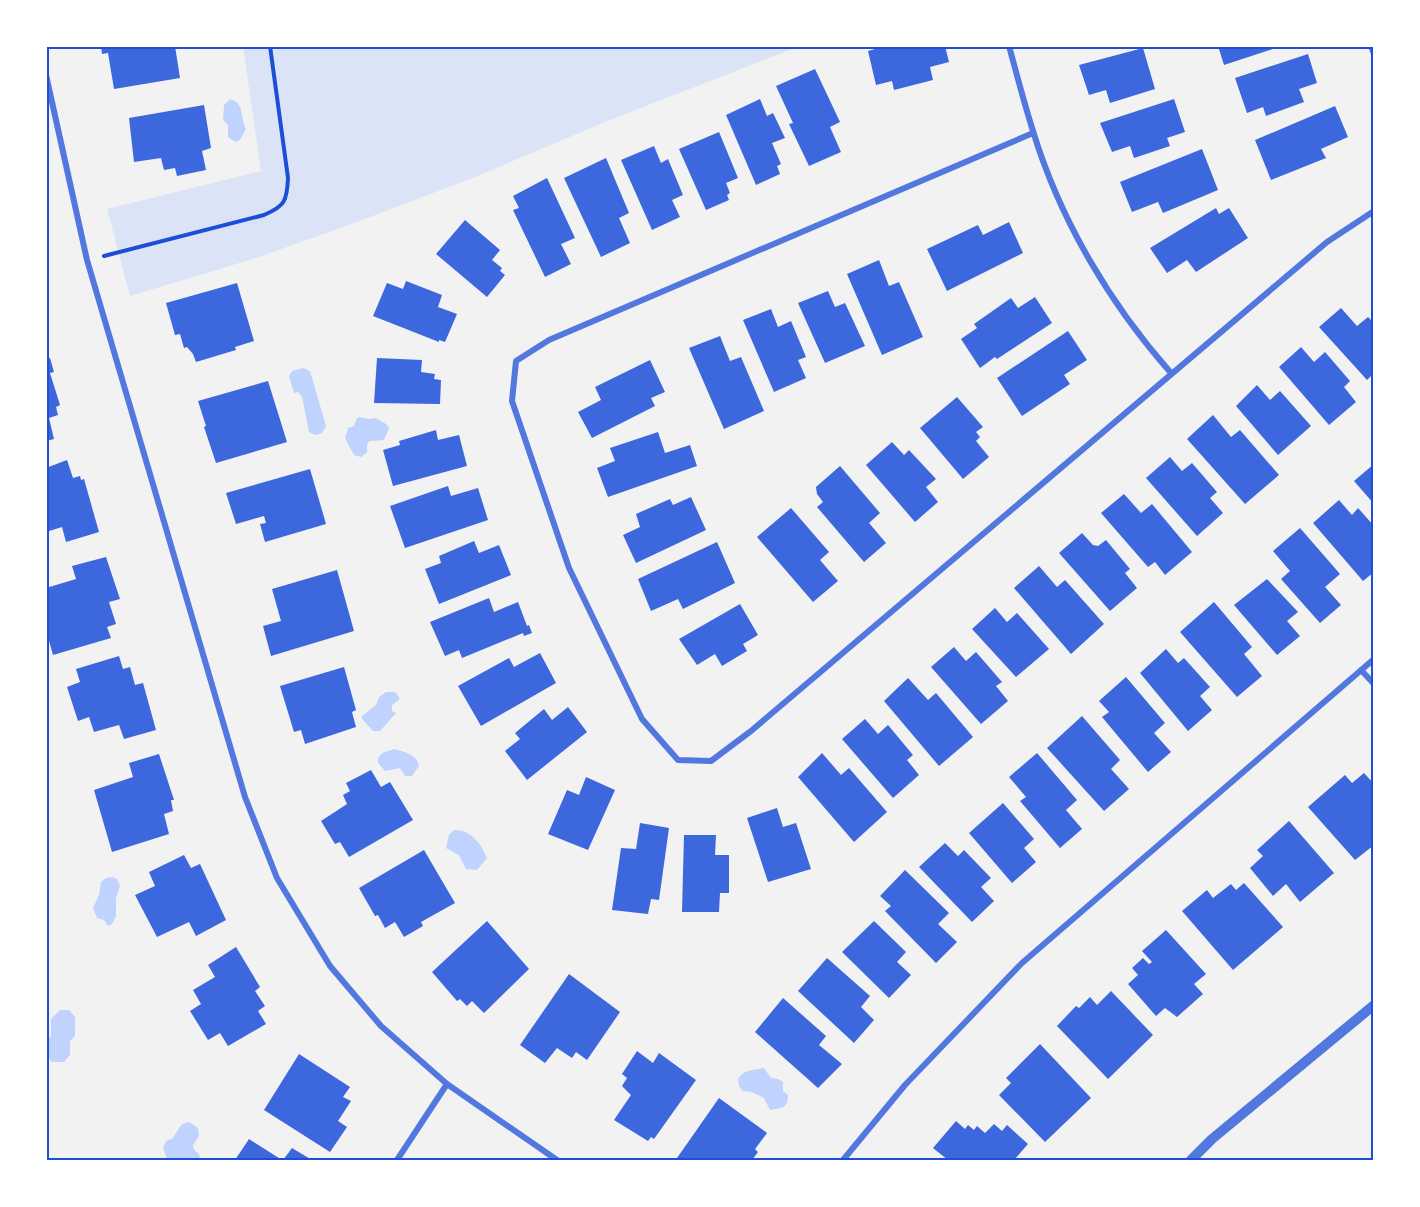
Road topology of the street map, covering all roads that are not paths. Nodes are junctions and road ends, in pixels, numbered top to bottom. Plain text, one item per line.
1 (1010, 46) edge
2 (1371, 46) edge
3 (1374, 54) edge
4 (46, 75) edge
5 (1033, 133) junction
6 (1374, 211) edge
7 (1171, 373) junction
8 (1374, 658) edge
9 (1361, 670) junction
10 (1374, 684) edge
11 (1374, 1005) edge
12 (447, 1084) junction
13 (397, 1161) edge
14 (557, 1161) edge
15 (843, 1161) edge
16 (1191, 1161) edge

1 - 5 street
2 - 3 street
4 - 12 street
5 - 7 street
5 - 7 street
6 - 7 street
8 - 9 street
9 - 10 street
9 - 15 street
11 - 16 street
12 - 13 street
12 - 14 street

